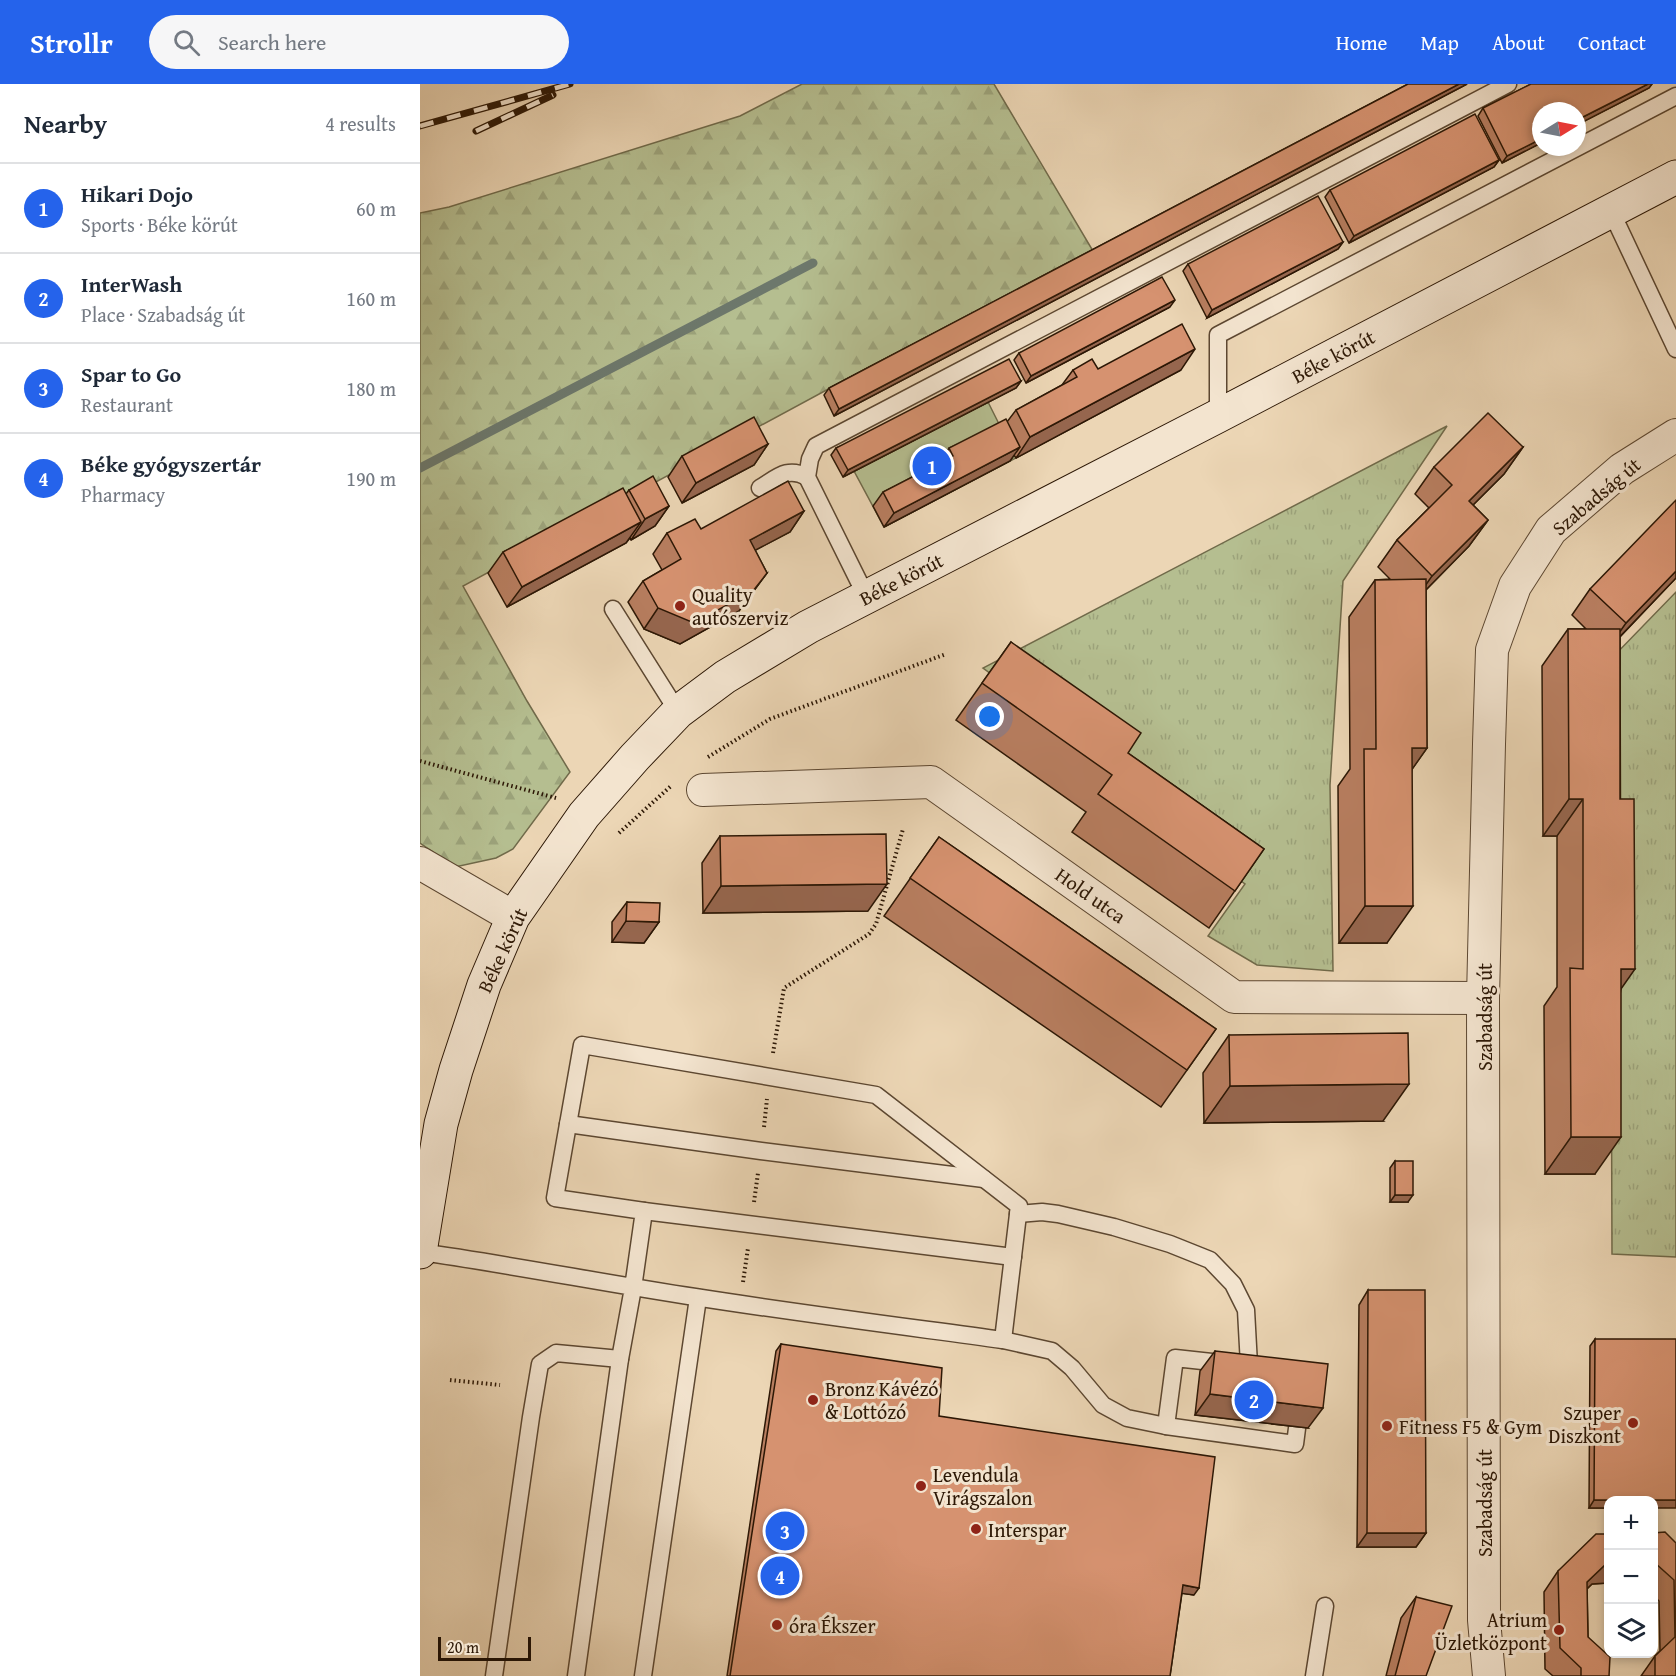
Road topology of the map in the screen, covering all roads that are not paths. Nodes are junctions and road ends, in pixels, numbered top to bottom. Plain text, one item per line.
1 (1508, 84) edge
2 (1676, 96) edge
3 (1676, 177) edge
4 (1611, 211) junction
5 (1676, 349) edge
6 (1218, 416) junction
7 (1676, 435) edge
8 (807, 477) junction
9 (760, 488) dead end
10 (866, 596) junction
11 (613, 609) dead end
12 (678, 712) junction
13 (701, 776) road end
14 (420, 863) edge
15 (513, 917) junction
16 (1483, 998) junction
17 (568, 1124) junction
18 (984, 1179) junction
19 (644, 1212) junction
20 (1018, 1214) junction
21 (420, 1252) edge
22 (1013, 1257) junction
23 (633, 1288) junction
24 (698, 1298) junction
25 (1003, 1340) junction
26 (620, 1359) junction
27 (1303, 1385) edge
28 (1166, 1426) junction
29 (1325, 1606) dead end
30 (494, 1676) edge
31 (576, 1676) edge
32 (643, 1676) edge
33 (1314, 1676) edge
34 (1489, 1676) edge

1 - 8 lane
2 - 6 lane
3 - 4 street, Béke körút
4 - 5 lane
4 - 6 street, Béke körút
6 - 10 street, Béke körút
7 - 16 street, Szabadság út
8 - 9 lane
8 - 10 lane
10 - 12 street, Béke körút
11 - 12 lane
12 - 15 street, Béke körút
13 - 16 street, Hold utca
14 - 15 street
15 - 21 street, Béke körút
16 - 34 street, Szabadság út
17 - 18 lane
17 - 18 lane
17 - 19 lane
18 - 20 lane
19 - 22 lane
19 - 23 lane
20 - 22 lane
20 - 28 lane
21 - 23 lane
22 - 25 lane
23 - 24 lane
23 - 26 lane
24 - 25 lane
24 - 32 lane
25 - 28 lane
26 - 30 lane
26 - 31 lane
27 - 28 lane
29 - 33 lane

